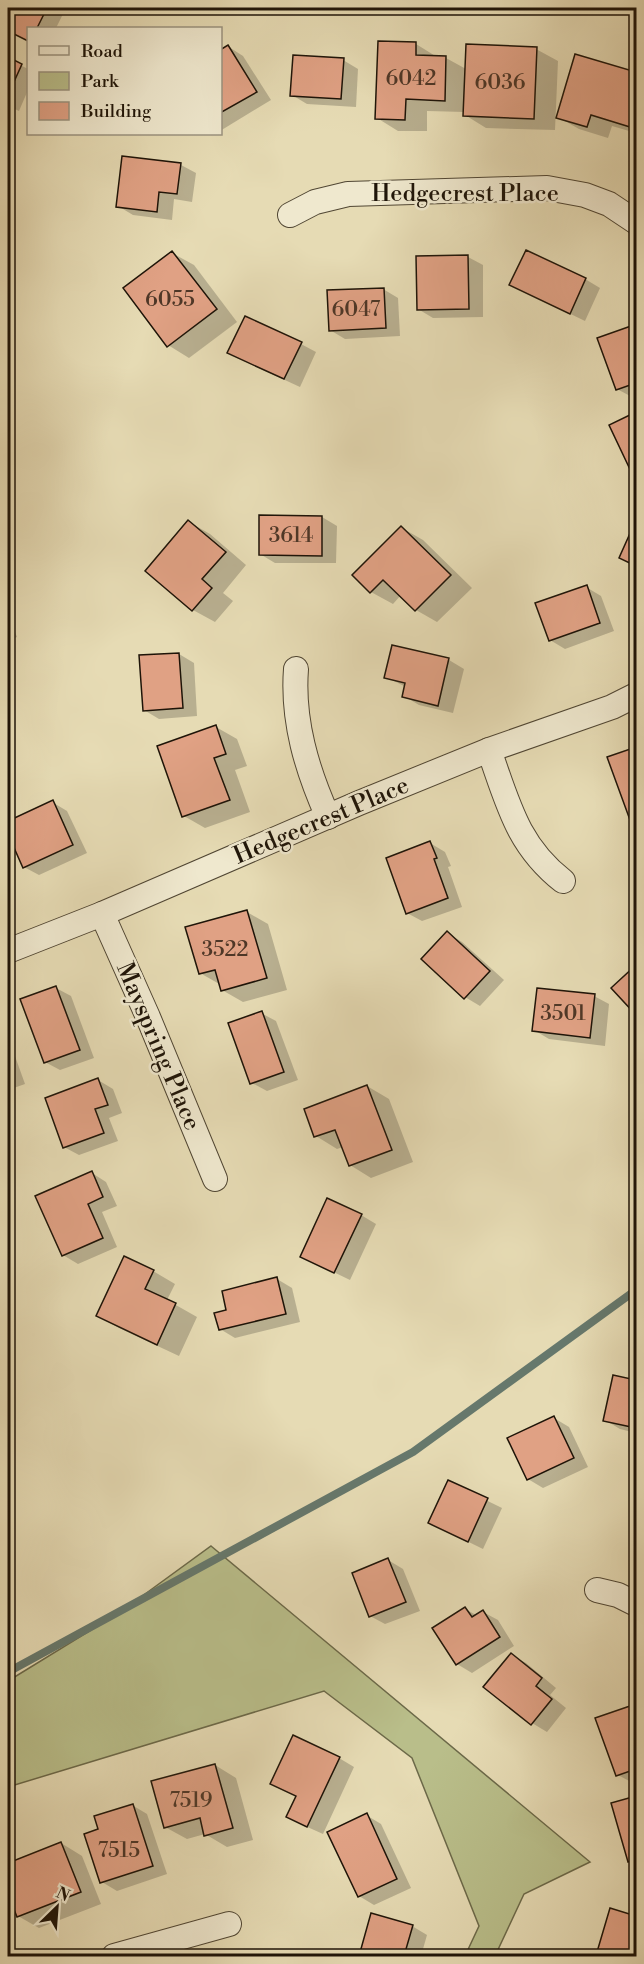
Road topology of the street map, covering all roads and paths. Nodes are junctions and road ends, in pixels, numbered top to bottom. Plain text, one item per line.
1 (290, 215) dead end
2 (636, 222) edge
3 (296, 669) dead end
4 (636, 695) edge
5 (489, 750) junction
6 (328, 817) junction
7 (563, 881) dead end
8 (102, 914) junction
9 (8, 951) edge
10 (214, 1179) dead end
11 (597, 1590) dead end
12 (636, 1604) edge
13 (229, 1924) dead end
14 (114, 1956) edge

1 - 2 street, Hedgecrest Place
3 - 6 street
4 - 5 street, Hedgecrest Place
5 - 6 street, Hedgecrest Place
5 - 7 street
6 - 8 street, Hedgecrest Place
8 - 9 street, Hedgecrest Place
8 - 10 street, Mayspring Place
11 - 12 street
13 - 14 street

